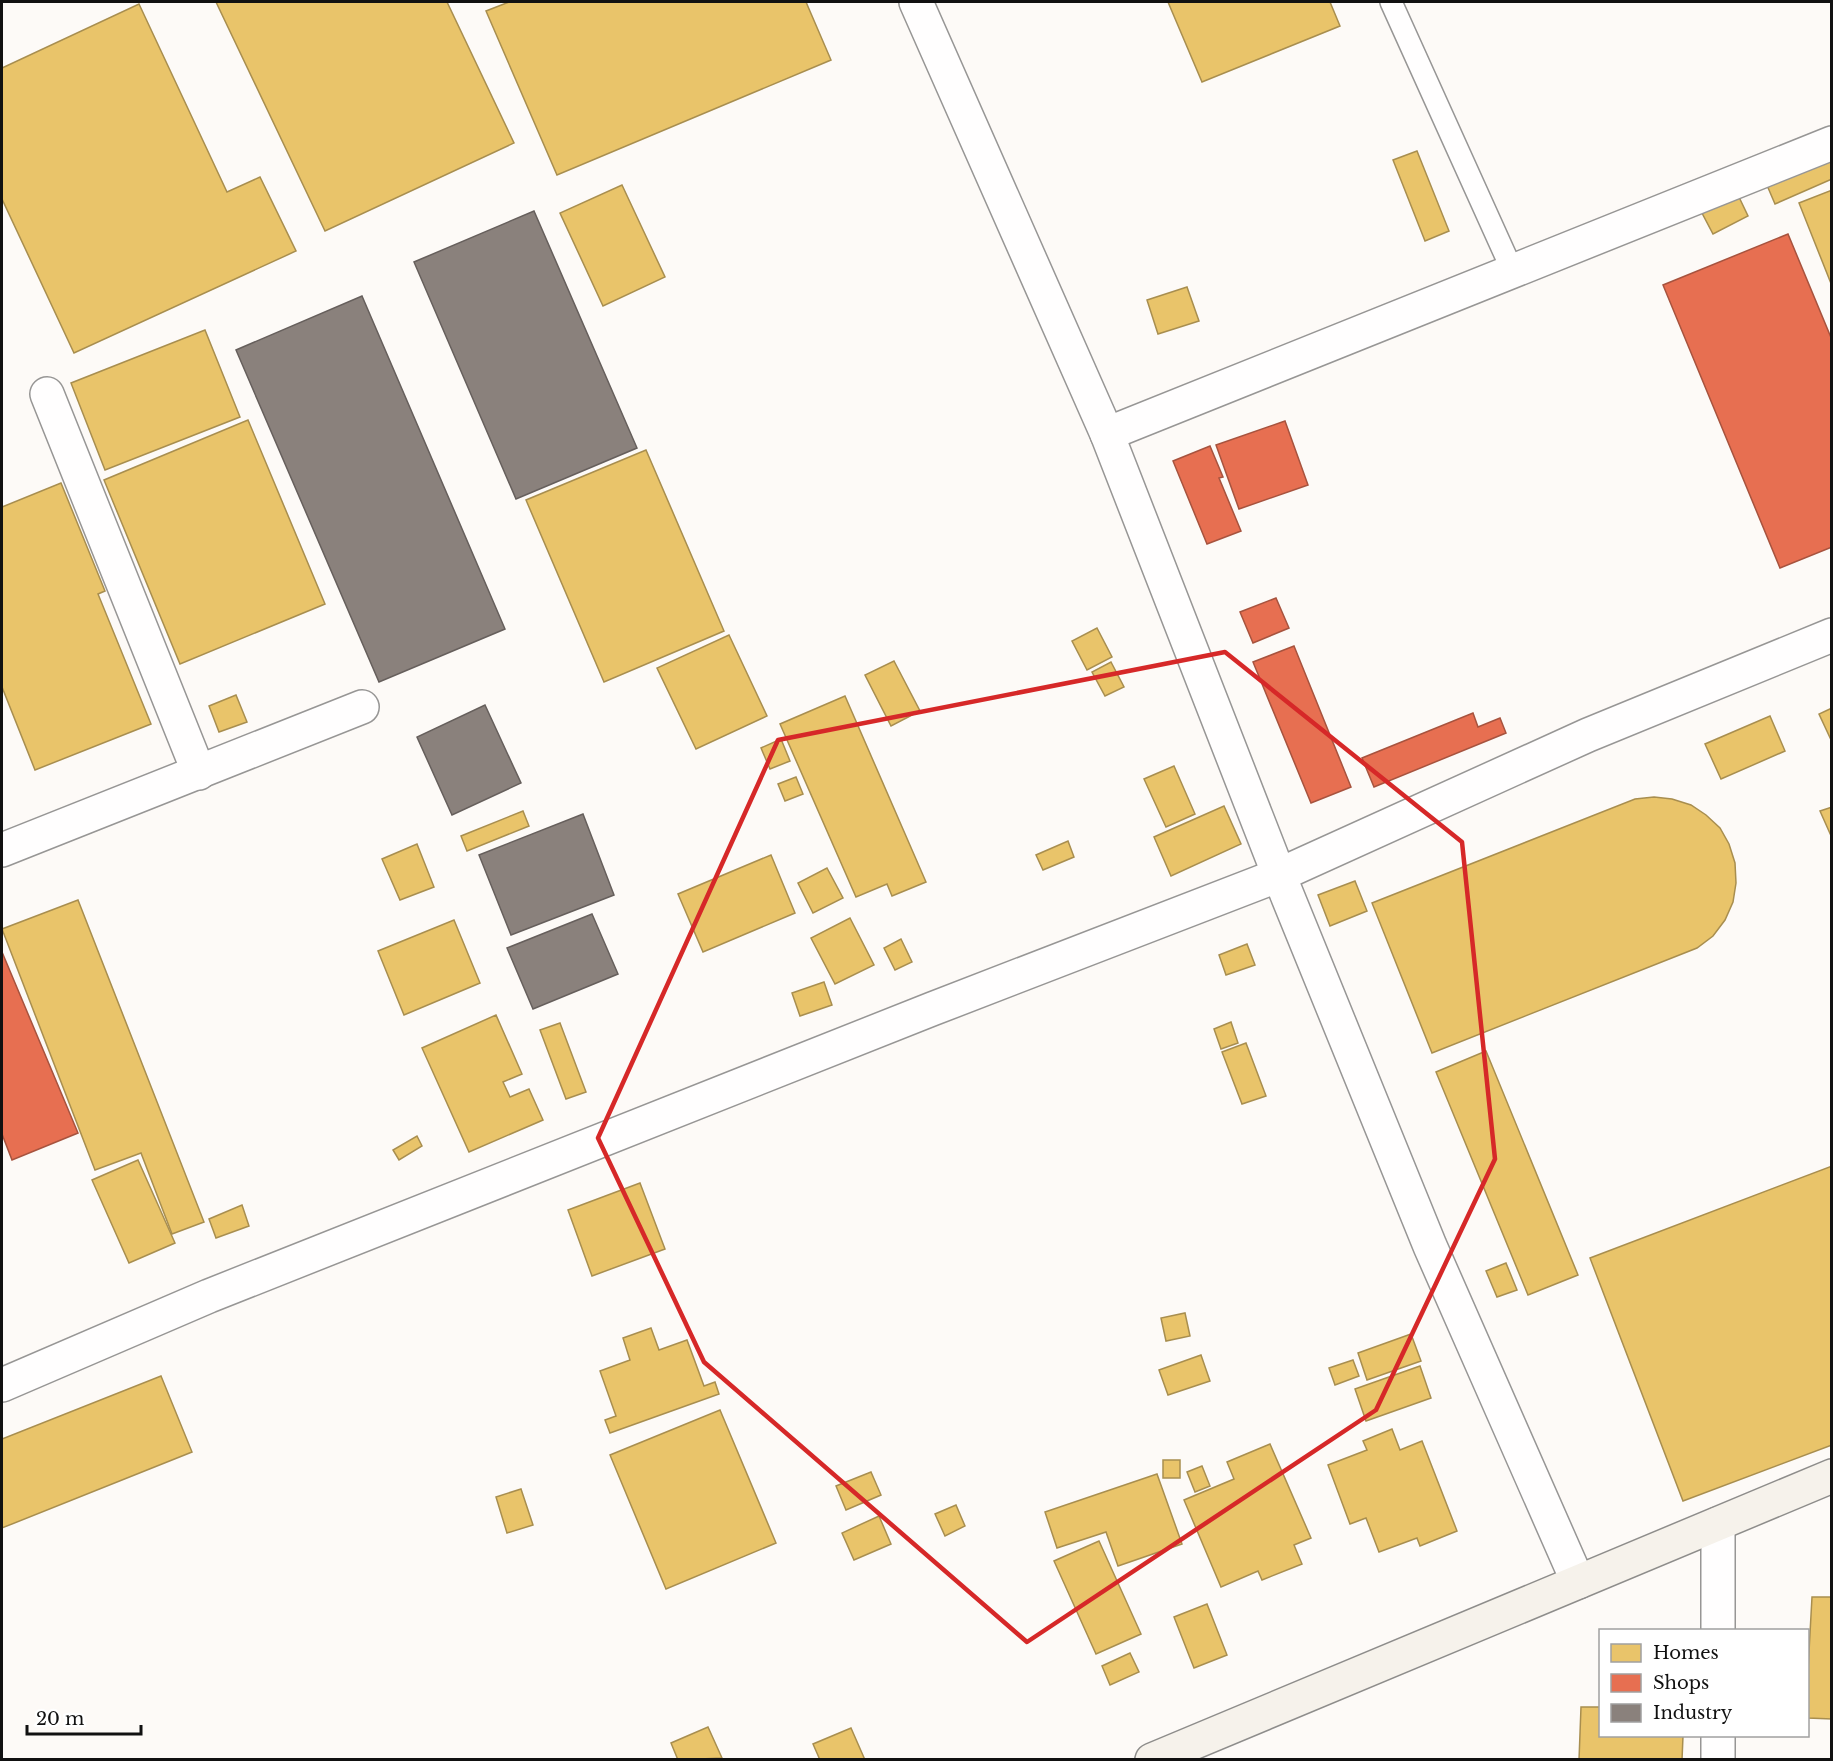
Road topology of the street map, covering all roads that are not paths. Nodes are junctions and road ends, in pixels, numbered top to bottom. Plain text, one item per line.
1 (916, 2) edge
2 (1391, 2) edge
3 (1832, 143) edge
4 (1513, 272) junction
5 (47, 394) dead end
6 (1107, 434) junction
7 (1832, 635) edge
8 (363, 707) dead end
9 (199, 773) junction
10 (2, 850) edge
11 (1279, 875) junction
12 (2, 1385) edge
13 (1832, 1476) edge
14 (1718, 1524) junction
15 (1578, 1582) junction
16 (1718, 1629) edge
17 (1718, 1737) edge
18 (1152, 1760) edge
19 (1718, 1760) edge

1 - 6 street
2 - 4 lane
3 - 4 street
4 - 6 street
5 - 9 street
6 - 11 street
7 - 11 street
8 - 9 street
9 - 10 street
11 - 12 street
11 - 15 street
13 - 14 street
14 - 15 street
14 - 16 street
15 - 18 street
17 - 19 street

